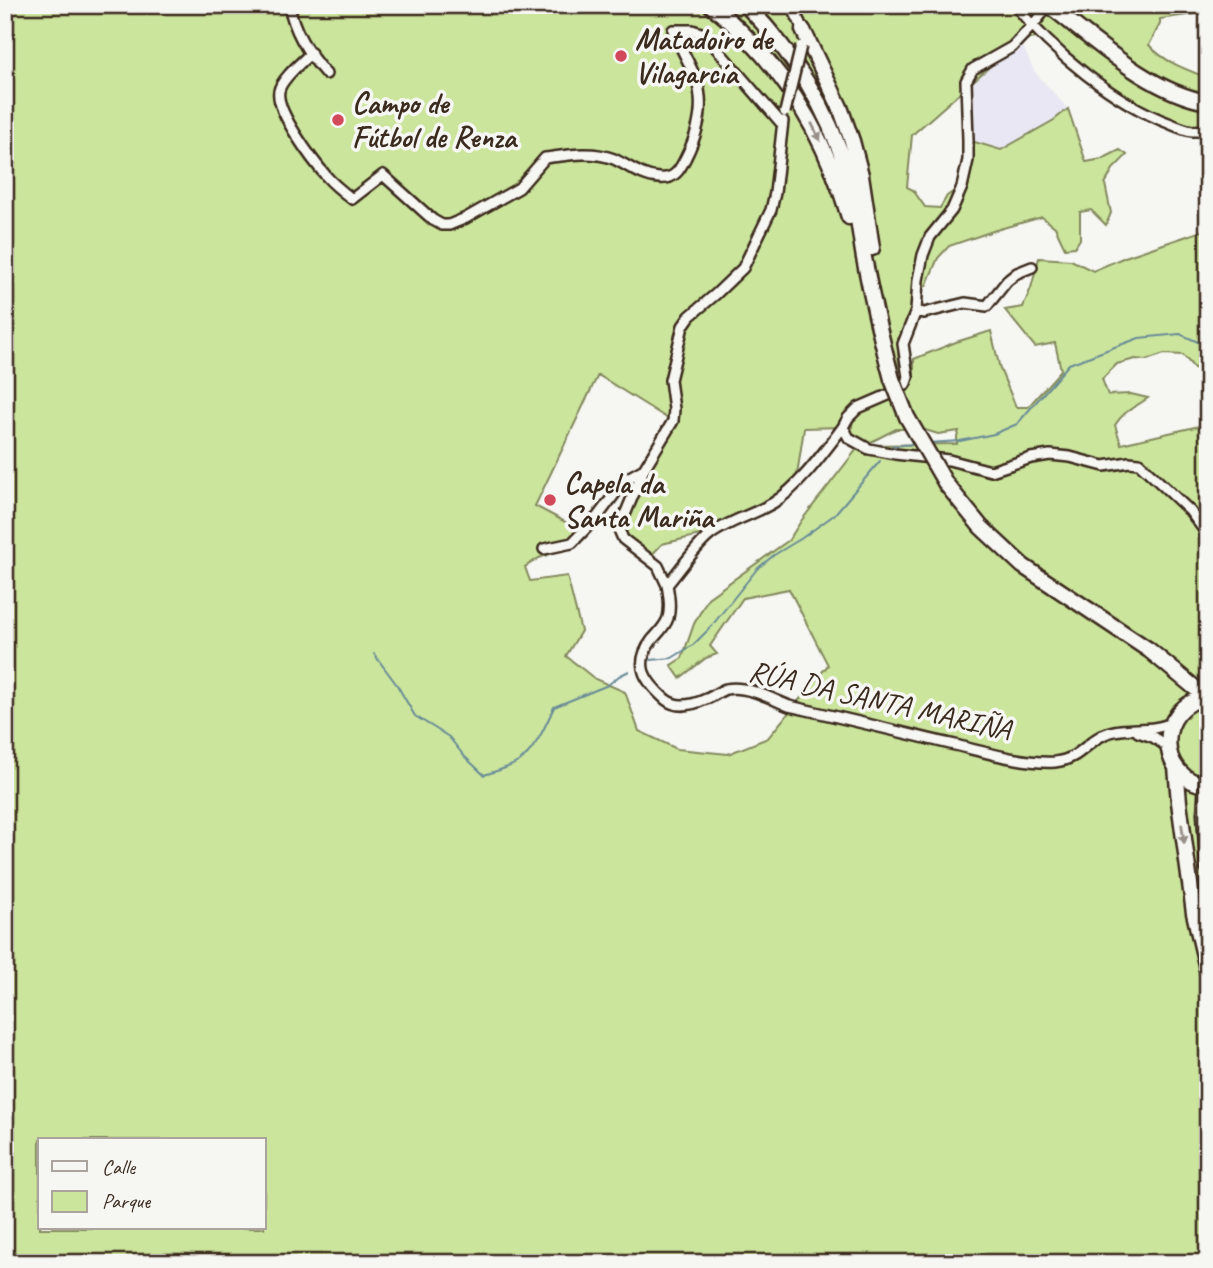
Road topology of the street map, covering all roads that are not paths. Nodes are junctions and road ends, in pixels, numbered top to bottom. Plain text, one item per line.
1 (289, 5) edge
2 (711, 5) edge
3 (746, 5) edge
4 (791, 5) edge
5 (1015, 5) edge
6 (1051, 7) edge
7 (1032, 26) junction
8 (803, 30) junction
9 (310, 53) junction
10 (326, 74) dead end
11 (1208, 102) edge
12 (782, 124) junction
13 (1208, 130) edge
14 (1032, 267) dead end
15 (915, 311) junction
16 (880, 337) junction
17 (843, 427) junction
18 (644, 470) junction
19 (1208, 535) edge
20 (544, 549) dead end
21 (667, 585) junction
22 (1150, 650) junction
23 (1207, 697) edge
24 (1187, 705) junction
25 (1172, 722) junction
26 (1126, 730) junction
27 (1168, 747) junction
28 (1208, 765) edge
29 (1175, 767) junction
30 (1208, 786) edge
31 (1208, 866) edge
32 (1208, 973) edge

1 - 9 street
2 -> 16 main road
3 - 16 main road
4 - 8 street
5 - 7 street
6 - 7 street
6 - 11 main road
7 - 13 street
7 - 15 street
8 - 12 street, bridge
8 - 16 main road
9 - 10 street
9 - 12 street
12 - 18 street
14 - 15 street
15 - 17 street
16 - 22 main road, bridge
17 - 19 street
17 - 21 street
18 - 20 street
18 - 21 street
21 - 26 street, RÚA DA SANTA MARIÑA
22 - 23 main road
22 - 24 main road
23 - 24 main road
24 - 25 main road
25 - 26 street, RÚA DA SANTA MARIÑA
25 - 27 main road
26 - 27 street
27 - 29 main road
28 - 31 main road, bridge
29 - 30 main road
29 -> 32 main road

